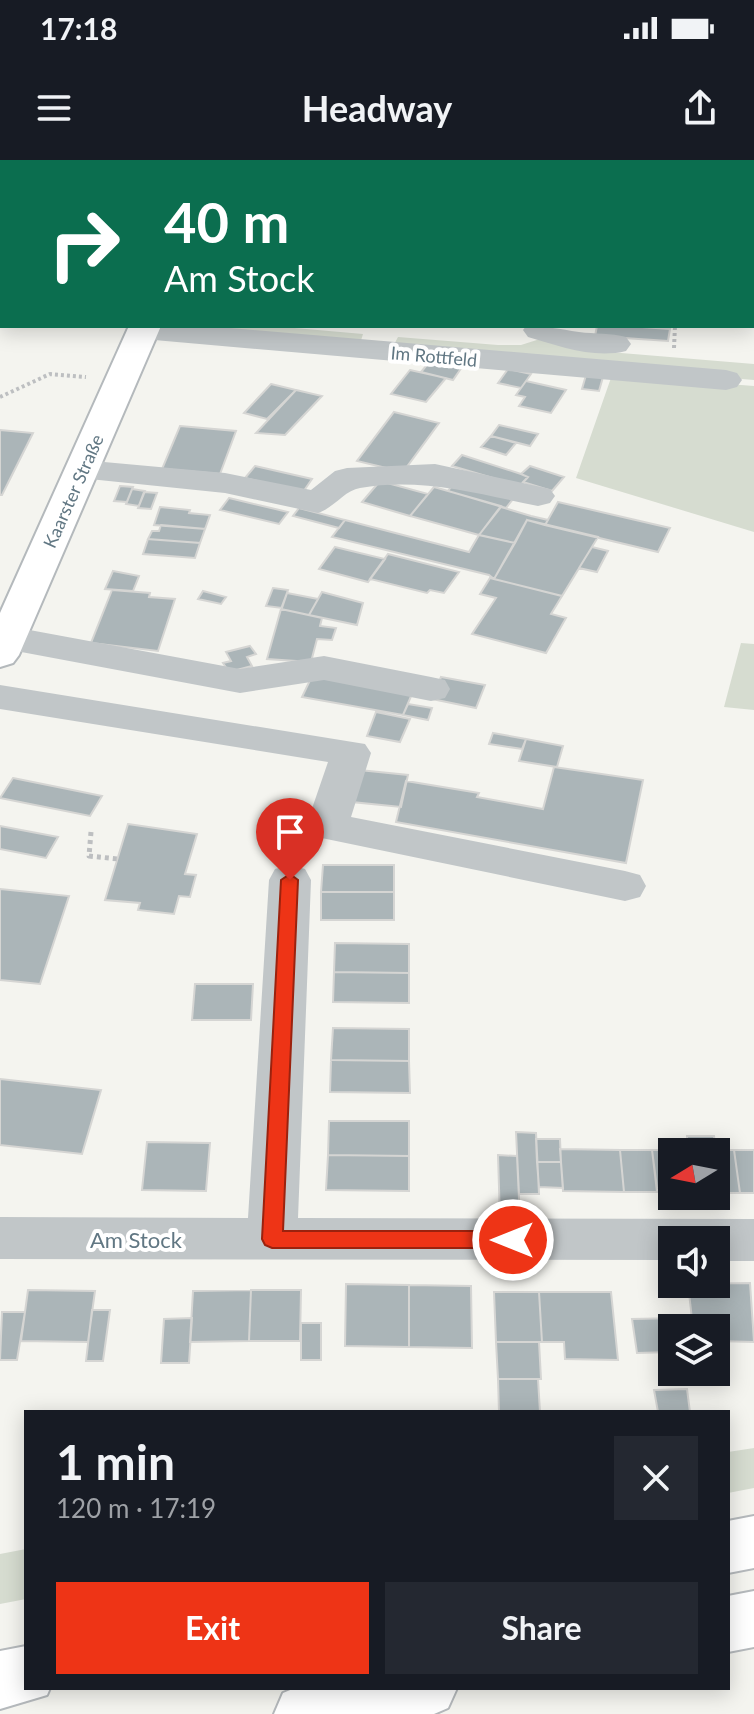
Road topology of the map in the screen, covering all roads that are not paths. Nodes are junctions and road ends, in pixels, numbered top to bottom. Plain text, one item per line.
1 (144, 328) edge
2 (365, 328) edge
3 (540, 328) edge
4 (675, 338) edge
5 (726, 380) dead end
6 (82, 470) junction
7 (538, 496) dead end
8 (4, 647) edge
9 (431, 689) dead end
10 (0, 697) edge
11 (290, 880) dead end
12 (625, 886) dead end
13 (0, 1238) edge
14 (272, 1239) junction
15 (754, 1240) edge
16 (754, 1542) edge
17 (730, 1547) edge
18 (754, 1619) edge
19 (730, 1624) edge
20 (24, 1675) edge
21 (0, 1680) edge
22 (418, 1690) edge
23 (304, 1714) edge

1 - 5 street, Im Rottfeld
1 - 6 main road, Kaarster Straße
2 - 3 street, Im Rottfeld
3 - 4 street
6 - 7 street
6 - 8 main road, Kaarster Straße
8 - 9 street
10 - 12 street
11 - 14 street
13 - 14 street, Am Stock
14 - 15 street, Am Stock
16 - 17 main road
18 - 19 main road
20 - 21 main road
22 - 23 main road

